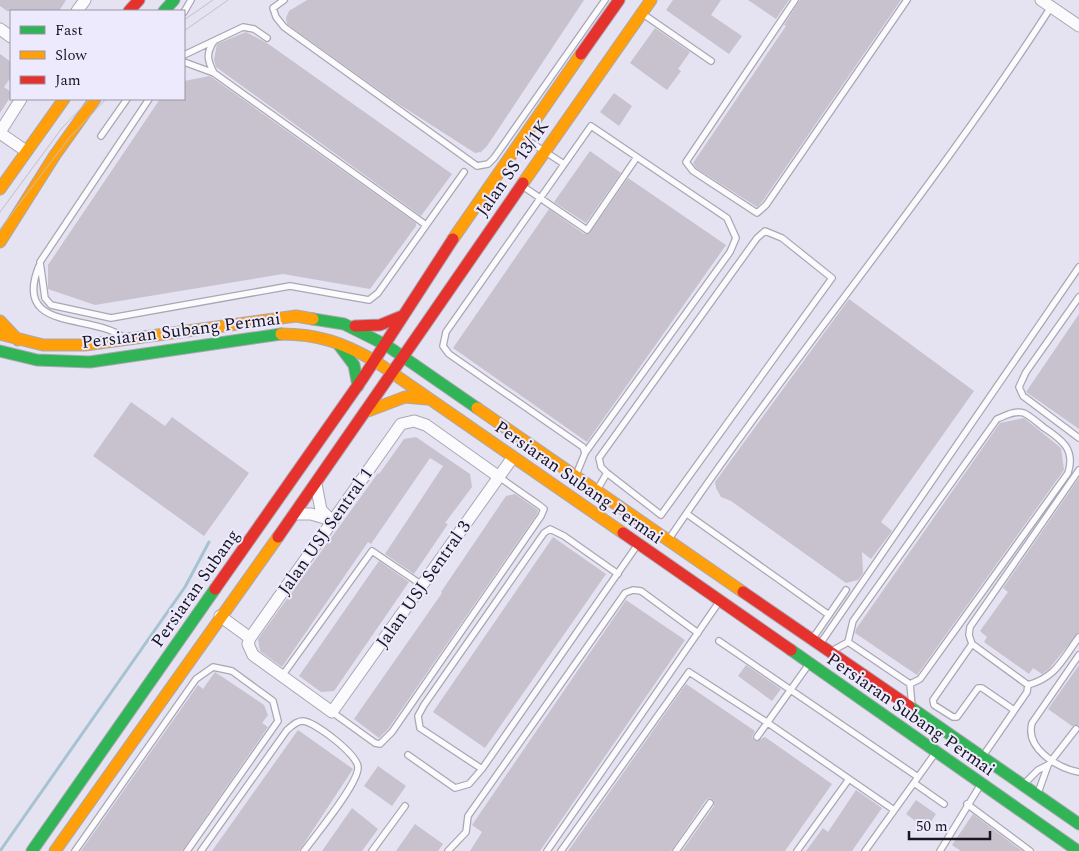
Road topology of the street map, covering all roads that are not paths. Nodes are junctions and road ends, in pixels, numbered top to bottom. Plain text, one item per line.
1 (139, 0) edge
2 (174, 0) edge
3 (604, 0) edge
4 (619, 0) edge
5 (651, 0) edge
6 (795, 0) edge
7 (908, 0) edge
8 (280, 1) edge
9 (1046, 3) edge
10 (130, 10) edge
11 (165, 10) edge
12 (642, 12) junction
13 (1079, 26) edge
14 (267, 38) dead end
15 (215, 40) junction
16 (185, 55) edge
17 (711, 61) dead end
18 (185, 62) edge
19 (214, 73) junction
20 (20, 100) edge
21 (63, 100) edge
22 (94, 100) edge
23 (125, 100) edge
24 (148, 100) edge
25 (514, 130) junction
26 (0, 132) edge
27 (102, 136) dead end
28 (524, 137) junction
29 (26, 151) junction
30 (545, 151) junction
31 (637, 158) junction
32 (564, 164) junction
33 (464, 172) dead end
34 (521, 185) junction
35 (0, 189) edge
36 (540, 198) junction
37 (426, 225) junction
38 (0, 242) edge
39 (39, 266) junction
40 (1079, 267) edge
41 (1079, 297) edge
42 (404, 314) junction
43 (0, 321) edge
44 (344, 324) junction
45 (0, 334) edge
46 (126, 338) junction
47 (18, 340) junction
48 (334, 340) junction
49 (386, 345) junction
50 (0, 351) edge
51 (404, 357) junction
52 (375, 361) junction
53 (393, 374) junction
54 (358, 386) junction
55 (433, 401) junction
56 (366, 412) junction
57 (1079, 438) edge
58 (585, 453) junction
59 (513, 457) junction
60 (1079, 470) edge
61 (607, 473) junction
62 (576, 475) junction
63 (499, 477) junction
64 (316, 484) junction
65 (597, 490) junction
66 (294, 514) junction
67 (687, 514) junction
68 (332, 520) junction
69 (668, 541) junction
70 (638, 544) junction
71 (618, 574) junction
72 (422, 585) junction
73 (846, 590) dead end
74 (720, 602) junction
75 (829, 615) junction
76 (220, 616) junction
77 (698, 633) junction
78 (250, 638) junction
79 (1079, 638) edge
80 (719, 641) dead end
81 (816, 642) junction
82 (848, 642) junction
83 (972, 644) junction
84 (830, 652) junction
85 (1079, 655) edge
86 (809, 664) junction
87 (282, 676) junction
88 (910, 684) junction
89 (1028, 685) junction
90 (792, 690) junction
91 (912, 708) junction
92 (1014, 710) junction
93 (332, 712) junction
94 (768, 723) junction
95 (1076, 731) edge
96 (757, 737) dead end
97 (936, 752) junction
98 (408, 755) dead end
99 (983, 756) junction
100 (1050, 762) junction
101 (482, 769) junction
102 (1079, 772) edge
103 (849, 779) junction
104 (916, 780) junction
105 (981, 784) junction
106 (1024, 784) junction
107 (1038, 794) junction
108 (710, 803) dead end
109 (944, 804) dead end
110 (967, 804) junction
111 (406, 806) dead end
112 (894, 810) junction
113 (1068, 816) junction
114 (1079, 824) edge
115 (1051, 832) junction
116 (1077, 850) edge
117 (32, 851) edge
118 (55, 851) edge
119 (75, 851) edge
120 (187, 851) edge
121 (201, 851) edge
122 (304, 851) edge
123 (372, 851) edge
124 (448, 851) edge
125 (547, 851) edge
126 (561, 851) edge
127 (676, 851) edge
128 (797, 851) edge
129 (865, 851) edge
130 (940, 851) edge
131 (1030, 851) edge
132 (1058, 851) edge

1 - 10 main road
2 - 11 main road
3 - 25 lane
4 - 28 main road, Jalan SS 13/1K
5 - 12 main road, Jalan SS 13/1K
6 - 7 lane
8 - 25 lane
9 - 13 street
9 - 67 lane
12 - 17 lane
12 - 30 main road, Jalan SS 13/1K
14 - 15 lane
15 - 16 lane
15 - 19 lane
18 - 19 lane
19 - 37 lane
20 - 26 street
21 - 29 main road
22 - 38 main road
23 - 27 lane
24 - 39 lane
25 - 28 lane
26 - 29 street
28 - 30 lane
28 - 42 main road, Jalan SS 13/1K
29 - 35 main road
30 - 32 lane
30 - 34 main road, Jalan SS 13/1K
31 - 32 lane
31 - 36 lane
31 - 58 lane
32 - 36 lane
33 - 37 lane
34 - 36 lane
34 - 51 main road, Jalan SS 13/1K
36 - 58 lane
37 - 39 lane
39 - 46 lane
40 - 81 lane
41 - 57 lane
42 - 44 main road
42 - 49 main road, Jalan SS 13/1K
43 - 47 main road
44 - 46 main road, Persiaran Subang Permai
44 - 49 main road, Persiaran Subang Permai
45 - 47 main road, Persiaran Subang Permai
46 - 47 main road, Persiaran Subang Permai
48 - 50 main road, Persiaran Subang Permai
48 - 52 main road, Persiaran Subang Permai
48 - 54 main road
49 - 51 main road, Persiaran Subang Permai
49 - 52 main road, Persiaran Subang
51 - 53 main road, Persiaran Subang
51 - 62 main road, Persiaran Subang Permai
52 - 53 main road, Persiaran Subang Permai
52 - 54 main road, Persiaran Subang
53 - 55 main road, Persiaran Subang Permai
53 - 56 main road, Persiaran Subang
54 - 117 main road, Persiaran Subang
55 - 56 main road
55 - 59 main road, Persiaran Subang Permai
56 - 64 main road, Persiaran Subang
58 - 62 lane
59 - 63 street, Jalan USJ Sentral 3
59 - 70 main road, Persiaran Subang Permai
60 - 83 lane
61 - 61 lane
61 - 65 lane
62 - 65 main road, Persiaran Subang Permai
63 - 68 street, Jalan USJ Sentral 1
63 - 72 street, Jalan USJ Sentral 3
63 - 93 lane
64 - 66 main road, Persiaran Subang
64 - 68 street
65 - 69 main road, Persiaran Subang Permai
66 - 68 street
66 - 76 main road, Persiaran Subang
67 - 69 lane
67 - 75 lane
68 - 78 street, Jalan USJ Sentral 1
69 - 81 main road, Persiaran Subang Permai
70 - 71 lane
70 - 74 main road, Persiaran Subang Permai
71 - 101 lane
71 - 101 lane
72 - 87 lane
72 - 93 street, Jalan USJ Sentral 3
73 - 75 lane
74 - 77 lane
74 - 86 main road, Persiaran Subang Permai
75 - 81 lane
76 - 78 street
76 - 118 main road, Persiaran Subang
77 - 124 lane
77 - 125 lane
78 - 87 street
79 - 89 lane
80 - 90 lane
81 - 84 main road, Persiaran Subang Permai
82 - 84 lane
82 - 88 lane
82 - 88 lane
83 - 89 lane
83 - 92 lane
84 - 91 main road, Persiaran Subang Permai
85 - 100 lane
86 - 90 lane
86 - 97 main road, Persiaran Subang Permai
87 - 93 street
88 - 91 lane
89 - 92 lane
90 - 94 lane
90 - 104 lane
91 - 99 main road, Persiaran Subang Permai
92 - 99 lane
94 - 96 lane
94 - 103 lane
94 - 126 lane
95 - 100 lane
97 - 104 lane
97 - 105 main road, Persiaran Subang Permai
98 - 101 lane
99 - 106 main road, Persiaran Subang Permai
100 - 102 lane
100 - 106 lane
100 - 107 lane
103 - 112 lane
103 - 128 lane
104 - 109 lane
104 - 112 lane
105 - 110 lane
105 - 115 main road, Persiaran Subang Permai
106 - 107 main road, Persiaran Subang Permai
107 - 113 main road, Persiaran Subang Permai
108 - 127 lane
110 - 130 lane
110 - 131 lane
111 - 123 lane
112 - 129 lane
113 - 114 main road, Persiaran Subang Permai
113 - 116 main road
115 - 116 main road, Persiaran Subang Permai
115 - 132 main road
119 - 120 lane
121 - 122 lane

